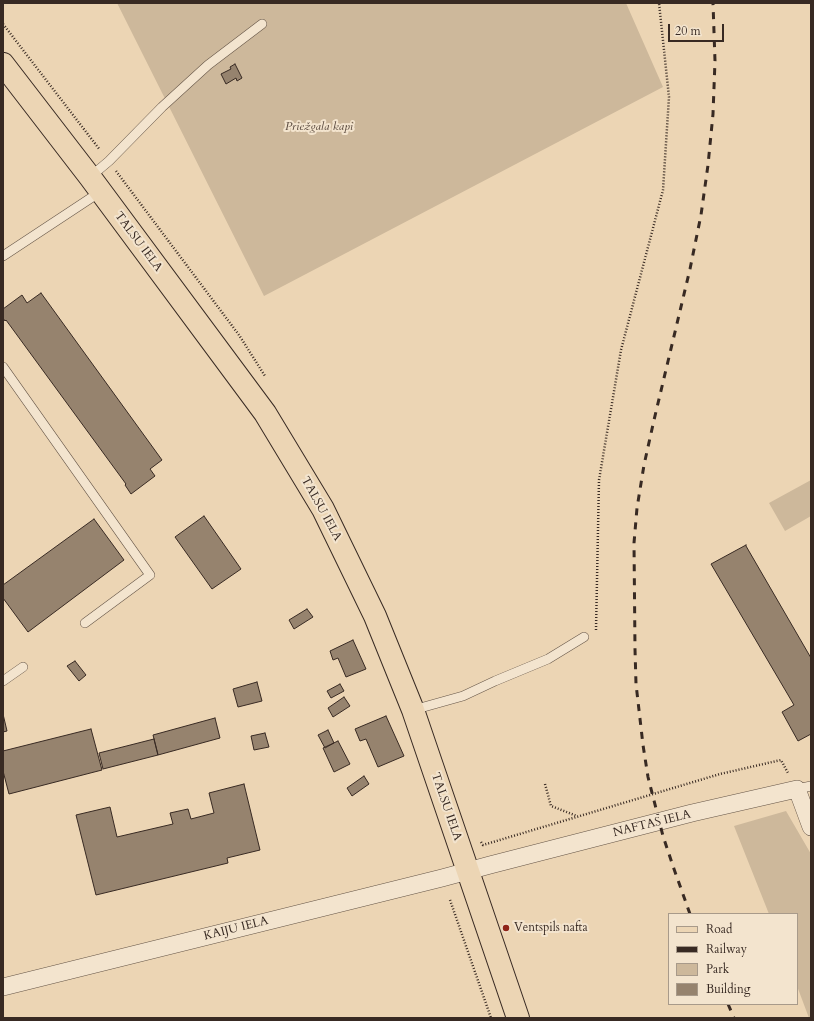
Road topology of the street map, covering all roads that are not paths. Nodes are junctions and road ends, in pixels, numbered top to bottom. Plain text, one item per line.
1 (262, 24) dead end
2 (6, 74) edge
3 (95, 184) junction
4 (3, 256) edge
5 (3, 367) edge
6 (85, 623) dead end
7 (584, 637) road end
8 (23, 667) dead end
9 (3, 681) edge
10 (413, 710) junction
11 (804, 788) edge
12 (811, 827) edge
13 (468, 871) junction
14 (3, 987) edge
15 (518, 1018) edge

1 - 3 lane
2 - 3 main road, TALSU IELA
3 - 4 lane
3 - 10 main road, TALSU IELA
5 - 6 lane
7 - 10 lane
8 - 9 lane
10 - 13 main road, TALSU IELA
11 - 12 street
11 - 13 street, NAFTAS IELA
13 - 14 street, KAIJU IELA
13 - 15 main road, TALSU IELA

